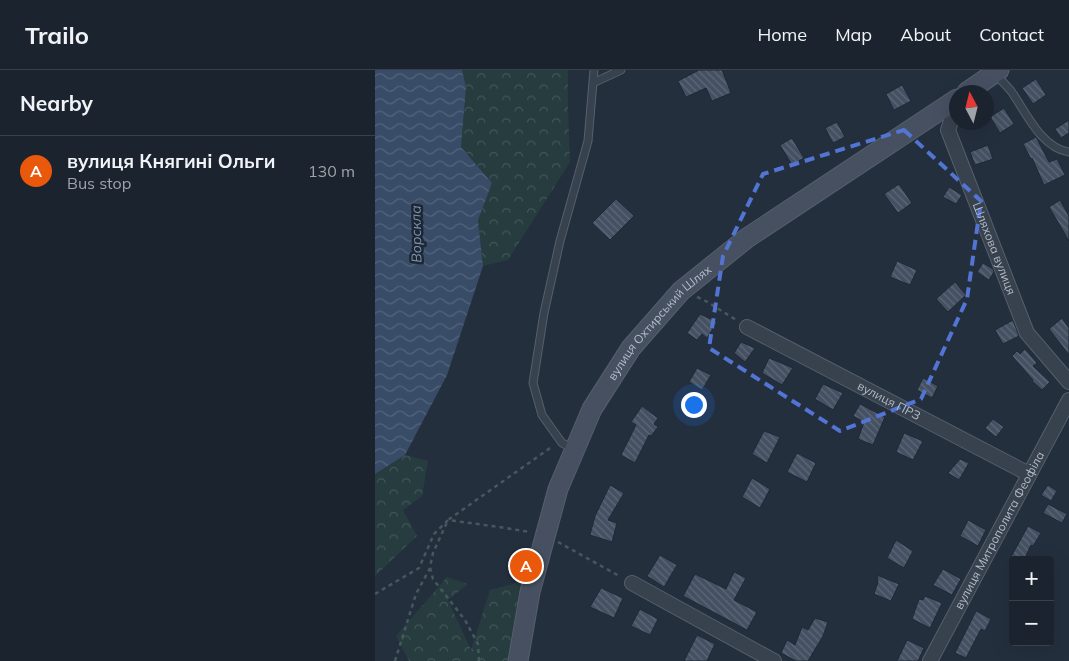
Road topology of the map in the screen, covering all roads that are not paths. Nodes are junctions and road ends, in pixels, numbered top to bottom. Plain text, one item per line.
1 (594, 70) edge
2 (621, 70) edge
3 (997, 72) edge
4 (593, 83) junction
5 (978, 85) edge
6 (949, 104) edge
7 (949, 127) edge
8 (1069, 152) edge
9 (747, 327) road end
10 (1069, 382) edge
11 (1069, 400) edge
12 (568, 446) junction
13 (1029, 474) junction
14 (632, 582) road end
15 (517, 661) edge
16 (774, 661) edge
17 (930, 661) edge

1 - 4 lane
2 - 4 lane
3 - 5 main road, вулиця Охтирський Шлях
3 - 8 lane
4 - 12 lane
6 - 12 main road, вулиця Охтирський Шлях
7 - 10 street, Шляхова вулиця
9 - 13 street, вулиця ПРЗ
11 - 13 street, вулиця Митрополита Феофіла
12 - 15 main road, вулиця Охтирський Шлях
13 - 17 street, вулиця Митрополита Феофіла
14 - 16 street

